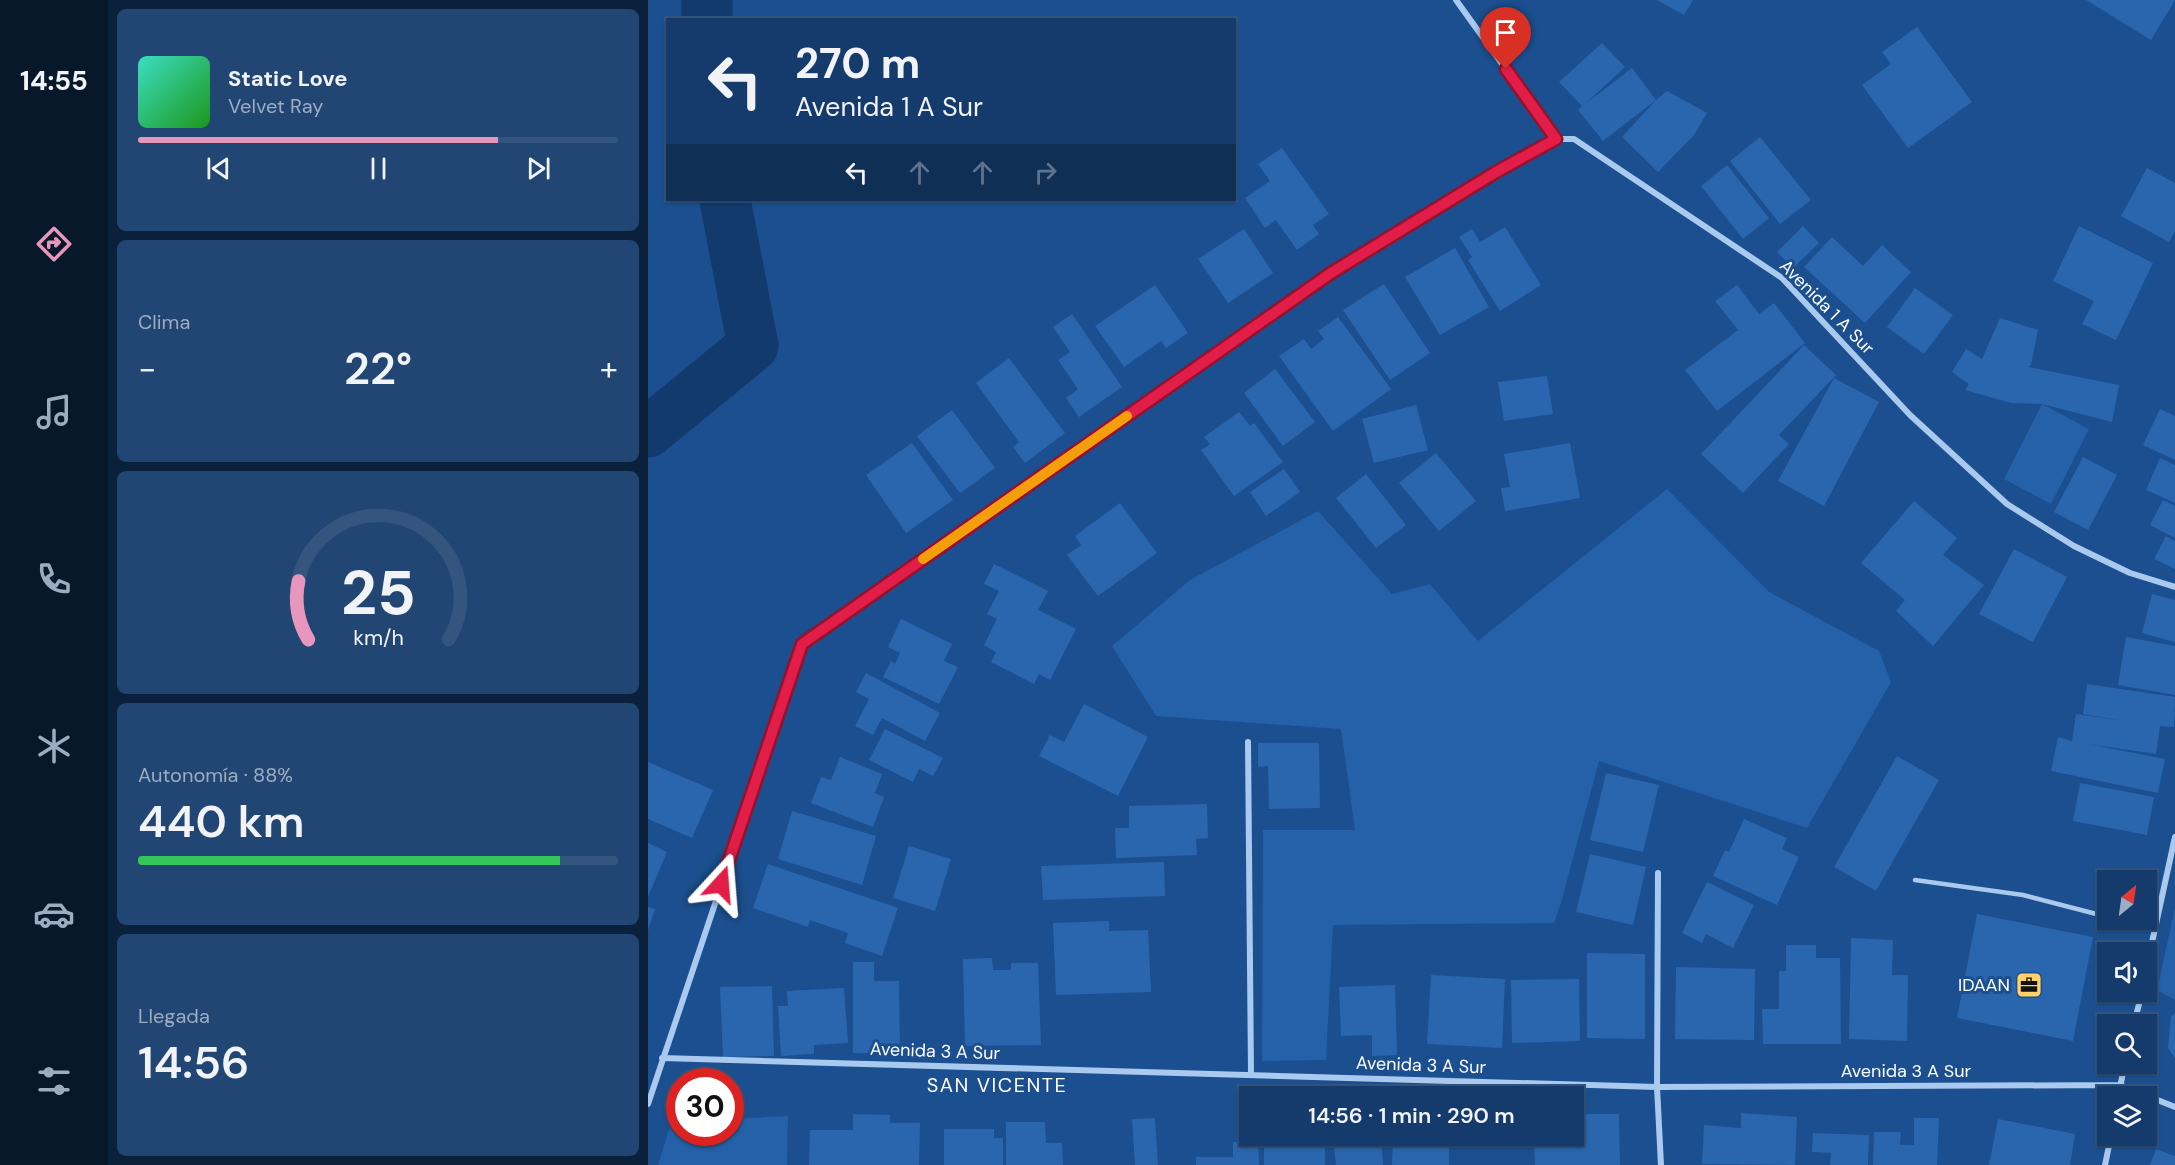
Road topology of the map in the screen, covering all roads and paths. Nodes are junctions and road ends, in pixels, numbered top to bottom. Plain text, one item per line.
1 (1456, 0) edge
2 (1556, 139) junction
3 (2175, 587) edge
4 (1248, 742) dead end
5 (2175, 837) edge
6 (1658, 873) dead end
7 (1915, 880) dead end
8 (2097, 914) edge
9 (2157, 924) edge
10 (662, 1058) junction
11 (2123, 1074) edge
12 (1251, 1075) junction
13 (2120, 1085) junction
14 (1657, 1087) junction
15 (648, 1104) edge
16 (2175, 1107) edge
17 (2108, 1146) edge
18 (1661, 1165) edge
19 (2105, 1165) edge

1 - 2 street
2 - 3 street, Avenida 1 A Sur
2 - 10 street
4 - 12 street
5 - 9 street
6 - 14 street
7 - 8 lane
10 - 12 street, Avenida 3 A Sur
10 - 15 street
11 - 13 street
12 - 14 street, Avenida 3 A Sur
13 - 14 street, Avenida 3 A Sur
13 - 16 street, Avenida 3 A Sur
14 - 18 street
17 - 19 street

